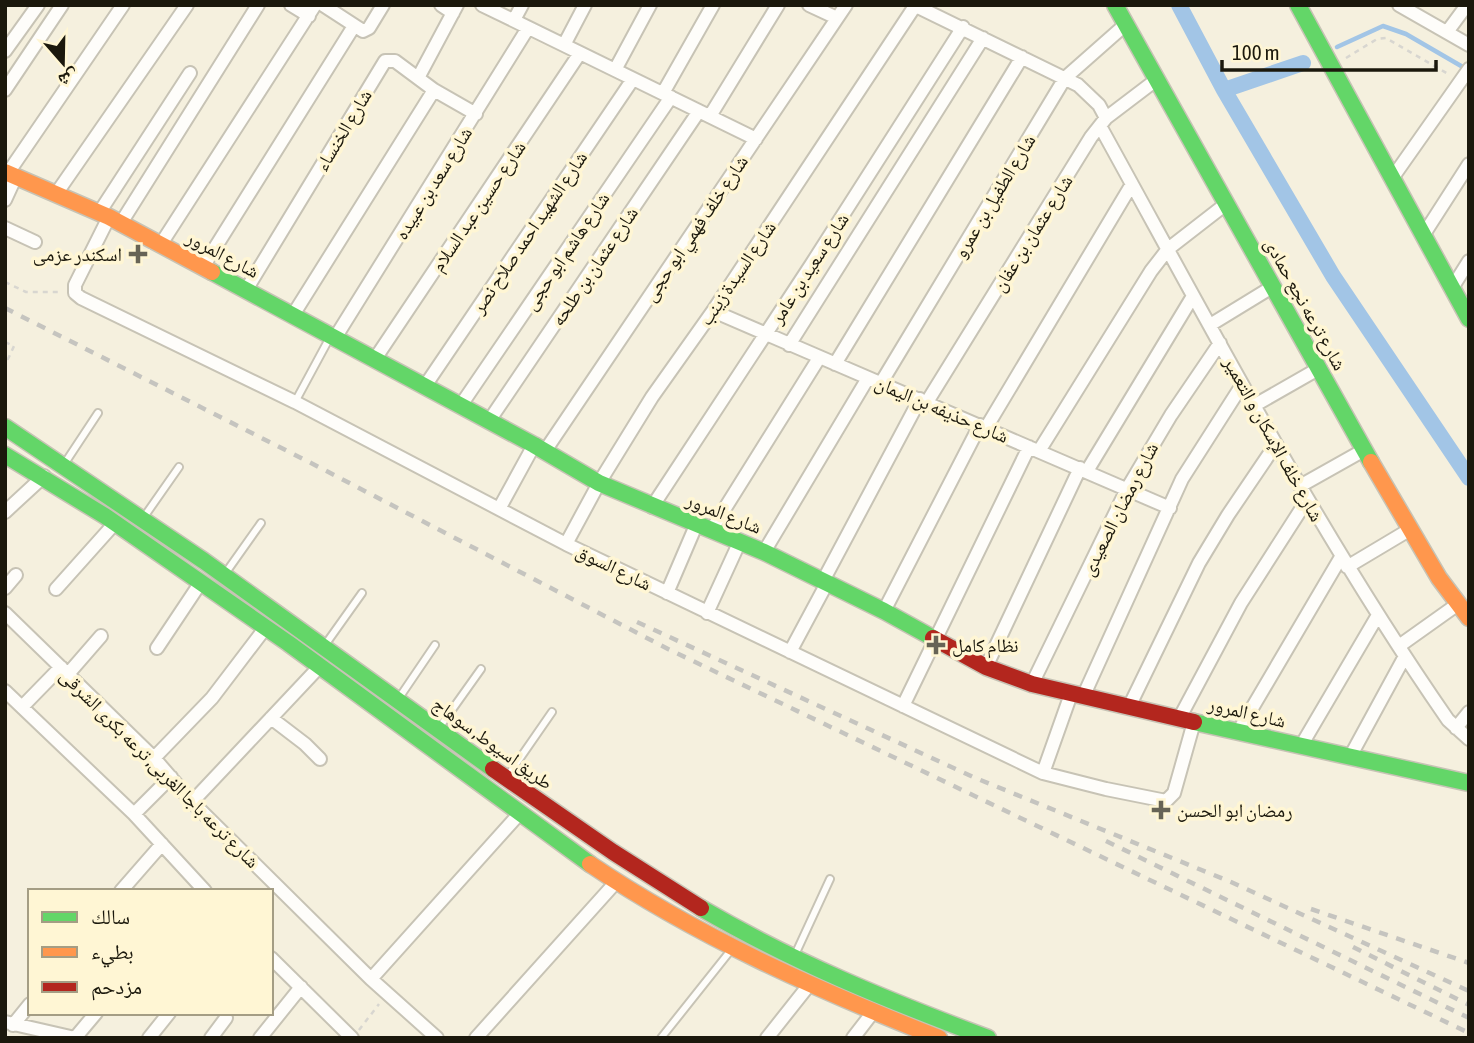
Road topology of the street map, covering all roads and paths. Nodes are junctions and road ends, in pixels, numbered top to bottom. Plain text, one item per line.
1 (38, 5) edge
2 (62, 5) edge
3 (123, 5) edge
4 (187, 5) edge
5 (258, 5) edge
6 (291, 5) edge
7 (323, 5) edge
8 (383, 5) edge
9 (441, 5) edge
10 (482, 5) edge
11 (522, 5) edge
12 (585, 5) edge
13 (650, 5) edge
14 (713, 5) edge
15 (778, 5) edge
16 (810, 5) edge
17 (846, 5) edge
18 (1115, 5) edge
19 (1298, 5) edge
20 (1467, 5) edge
21 (914, 6) edge
22 (1400, 6) edge
23 (455, 9) edge
24 (312, 10) edge
25 (837, 18) junction
26 (514, 20) junction
27 (1125, 25) junction
28 (354, 26) junction
29 (963, 27) junction
30 (528, 28) junction
31 (1447, 32) junction
32 (983, 38) junction
33 (564, 45) junction
34 (1469, 45) edge
35 (5, 51) edge
36 (580, 53) junction
37 (1022, 57) junction
38 (1331, 67) junction
39 (1469, 69) edge
40 (615, 70) junction
41 (190, 73) dead end
42 (418, 78) junction
43 (1065, 78) junction
44 (633, 79) junction
45 (1156, 80) junction
46 (1460, 81) junction
47 (5, 90) edge
48 (434, 90) junction
49 (667, 95) junction
50 (704, 113) junction
51 (476, 114) junction
52 (1103, 122) junction
53 (756, 139) junction
54 (1469, 164) edge
55 (10, 174) edge
56 (1393, 177) junction
57 (1132, 184) junction
58 (56, 194) junction
59 (5, 200) edge
60 (1226, 204) junction
61 (110, 218) junction
62 (5, 228) edge
63 (1424, 234) junction
64 (35, 242) dead end
65 (161, 244) junction
66 (1168, 249) junction
67 (1469, 261) edge
68 (203, 267) junction
69 (5, 282) edge
70 (1272, 288) junction
71 (1452, 288) junction
72 (74, 289) junction
73 (246, 290) junction
74 (1193, 296) junction
75 (713, 311) junction
76 (293, 315) junction
77 (1469, 318) edge
78 (1210, 325) junction
79 (765, 334) junction
80 (333, 337) junction
81 (5, 342) edge
82 (1220, 343) junction
83 (789, 345) junction
84 (5, 358) edge
85 (819, 358) junction
86 (375, 359) junction
87 (835, 364) junction
88 (1318, 369) junction
89 (868, 378) junction
90 (881, 383) junction
91 (1242, 385) junction
92 (425, 386) junction
93 (924, 401) junction
94 (295, 402) junction
95 (461, 405) junction
96 (1255, 405) junction
97 (98, 413) dead end
98 (489, 421) junction
99 (983, 426) junction
100 (5, 427) edge
101 (1276, 444) junction
102 (539, 448) junction
103 (1034, 449) junction
104 (1364, 450) junction
105 (5, 454) edge
106 (63, 465) junction
107 (179, 467) dead end
108 (1083, 469) junction
109 (44, 476) junction
110 (599, 484) junction
111 (1300, 486) junction
112 (1127, 489) junction
113 (1307, 500) junction
114 (652, 507) junction
115 (1170, 508) junction
116 (499, 509) junction
117 (5, 512) edge
118 (143, 519) junction
119 (115, 523) junction
120 (261, 523) dead end
121 (704, 526) junction
122 (1409, 530) junction
123 (740, 541) junction
124 (566, 544) junction
125 (764, 552) junction
126 (1344, 562) junction
127 (16, 575) dead end
128 (224, 575) junction
129 (201, 582) junction
130 (825, 582) junction
131 (5, 588) edge
132 (56, 589) dead end
133 (362, 593) dead end
134 (667, 593) junction
135 (1458, 604) junction
136 (884, 611) junction
137 (5, 613) edge
138 (707, 613) junction
139 (1378, 615) junction
140 (1469, 618) edge
141 (266, 627) junction
142 (101, 636) dead end
143 (935, 640) junction
144 (435, 645) dead end
145 (324, 646) junction
146 (157, 648) dead end
147 (1402, 651) junction
148 (790, 652) junction
149 (321, 665) junction
150 (986, 667) junction
151 (481, 669) dead end
152 (64, 671) junction
153 (1032, 684) junction
154 (5, 691) edge
155 (1077, 696) junction
156 (397, 699) junction
157 (903, 706) junction
158 (22, 707) junction
159 (1129, 707) junction
160 (552, 712) dead end
161 (1469, 712) edge
162 (271, 718) junction
163 (1187, 720) junction
164 (1456, 728) junction
165 (438, 729) junction
166 (1238, 732) junction
167 (1469, 739) edge
168 (1301, 746) junction
169 (1350, 757) junction
170 (154, 758) junction
171 (320, 759) dead end
172 (1043, 773) junction
173 (171, 777) junction
174 (506, 779) junction
175 (1469, 783) edge
176 (192, 802) junction
177 (520, 813) junction
178 (134, 814) junction
179 (162, 844) junction
180 (649, 876) junction
181 (830, 879) dead end
182 (616, 881) junction
183 (123, 889) edge
184 (201, 889) edge
185 (281, 890) junction
186 (638, 894) junction
187 (273, 898) edge
188 (691, 901) junction
189 (681, 919) junction
190 (732, 949) junction
191 (793, 958) junction
192 (273, 960) edge
193 (371, 979) junction
194 (808, 985) junction
195 (300, 987) junction
196 (387, 993) junction
197 (28, 1006) edge
198 (873, 1012) junction
199 (94, 1015) edge
200 (167, 1015) edge
201 (226, 1018) dead end
202 (9, 1023) edge
203 (75, 1038) edge
204 (149, 1038) edge
205 (211, 1038) edge
206 (260, 1038) edge
207 (353, 1038) edge
208 (437, 1038) edge
209 (476, 1038) edge
210 (661, 1038) edge
211 (767, 1038) edge
212 (853, 1038) edge
213 (939, 1038) edge
214 (988, 1038) edge

1 - 35 street
2 - 47 street
3 - 55 street
4 - 58 street
5 - 61 street
6 - 24 street
7 - 28 street
8 - 28 street
9 - 23 street
10 - 26 street
11 - 26 street
12 - 33 street
13 - 40 street
14 - 49 street, شارع هاشم ابو حجى
15 - 50 street, شارع عثمان بن طلحه
16 - 25 street
17 - 25 street, شارع خلف فهمي ابو حجى
18 - 27 main road, شارع ترعه نجع حمادى
19 - 38 main road
20 - 31 street
21 - 29 street
21 - 75 street, شارع السيدة زينب
22 - 31 street
23 - 42 street
24 - 65 street
25 - 53 street, شارع خلف فهمي ابو حجى
26 - 30 street
27 - 43 street, شارع الطفيل بن عمرو
27 - 45 main road, شارع ترعه نجع حمادى
28 - 68 street
29 - 32 street
29 - 79 street, شارع سعيد بن عامر
30 - 33 street
30 - 51 street, شارع سعد بن عبيده
31 - 34 street
32 - 37 street
32 - 83 street
33 - 36 street
36 - 40 street
36 - 86 street, شارع حسين عبد السلام
37 - 43 street
37 - 87 street
38 - 46 path
38 - 56 main road
39 - 46 street
40 - 44 street
41 - 61 street
42 - 48 street, شارع الخنساء
42 - 73 street, شارع الخنساء
43 - 52 street
43 - 90 street, شارع الطفيل بن عمرو
44 - 49 street
44 - 92 street, شارع الشهيد احمد صلاح نصر
45 - 52 street, شارع عثمان بن عفان
45 - 60 main road, شارع ترعه نجع حمادى
46 - 56 street
48 - 51 street, شارع الخنساء
48 - 76 street
49 - 50 street
49 - 95 street, شارع هاشم ابو حجى
50 - 53 street
50 - 98 street, شارع عثمان بن طلحه
51 - 80 street, شارع سعد بن عبيده
52 - 57 street, شارع خلف الإسكان و التعمير
52 - 93 street, شارع عثمان بن عفان
53 - 102 street, شارع خلف فهمي ابو حجى
54 - 63 street
55 - 58 main road, شارع المرور
55 - 59 street
56 - 63 main road
57 - 66 street, شارع خلف الإسكان و التعمير
57 - 99 street
58 - 61 main road, شارع المرور
60 - 66 street
60 - 70 main road, شارع ترعه نجع حمادى
61 - 65 main road, شارع المرور
61 - 72 street
62 - 64 street
63 - 71 main road
65 - 68 main road, شارع المرور
66 - 74 street, شارع خلف الإسكان و التعمير
66 - 103 street
67 - 71 street
68 - 73 main road, شارع المرور
69 - 72 path
70 - 78 street
70 - 88 main road, شارع ترعه نجع حمادى
71 - 77 main road
72 - 94 street, شارع السوق
73 - 76 main road, شارع المرور
74 - 78 street, شارع خلف الإسكان و التعمير
74 - 108 street
75 - 79 street, شارع حذيفه بن اليمان
75 - 110 street, شارع السيدة زينب
76 - 80 main road, شارع المرور
78 - 82 street, شارع خلف الإسكان و التعمير
79 - 83 street, شارع حذيفه بن اليمان
79 - 114 street, شارع سعيد بن عامر
80 - 86 main road, شارع المرور
80 - 94 lane
81 - 84 path
82 - 91 street, شارع خلف الإسكان و التعمير
82 - 112 street, شارع رمضان الصعيدى
83 - 85 street, شارع حذيفه بن اليمان
85 - 87 street, شارع حذيفه بن اليمان
85 - 121 street
86 - 92 main road, شارع المرور
87 - 89 street, شارع حذيفه بن اليمان
88 - 96 street
88 - 104 main road, شارع ترعه نجع حمادى
89 - 90 street, شارع حذيفه بن اليمان
89 - 125 street
90 - 93 street, شارع حذيفه بن اليمان
91 - 96 street, شارع خلف الإسكان و التعمير
91 - 115 street
92 - 95 main road, شارع المرور
93 - 99 street, شارع حذيفه بن اليمان
93 - 130 street, شارع عثمان بن عفان
94 - 116 street, شارع السوق
95 - 98 main road, شارع المرور
96 - 101 street, شارع خلف الإسكان و التعمير
97 - 106 lane
98 - 102 main road, شارع المرور
99 - 103 street, شارع حذيفه بن اليمان
99 - 136 street
100 - 106 main road, طريق اسيوط, سوهاج
101 - 111 street, شارع خلف الإسكان و التعمير
101 - 159 street
102 - 110 main road, شارع المرور
102 - 116 street, شارع خلف فهمي ابو حجى
103 - 108 street, شارع حذيفه بن اليمان
103 - 143 street
104 - 111 street
104 - 122 main road, شارع ترعه نجع حمادى
105 - 109 main road, طريق اسيوط, سوهاج
106 - 118 main road, طريق اسيوط, سوهاج
107 - 118 lane
108 - 112 street, شارع حذيفه بن اليمان
108 - 150 street
109 - 117 street
109 - 119 main road, طريق اسيوط, سوهاج
110 - 114 main road, شارع المرور
110 - 124 street, شارع السيدة زينب
111 - 113 street, شارع خلف الإسكان و التعمير
112 - 115 street, شارع حذيفه بن اليمان
112 - 153 street, شارع رمضان الصعيدى
113 - 126 street, شارع خلف الإسكان و التعمير
113 - 163 street
114 - 121 main road, شارع المرور
115 - 155 street
116 - 124 street, شارع السوق
118 - 128 main road, طريق اسيوط, سوهاج
119 - 129 main road, طريق اسيوط, سوهاج
119 - 132 street
120 - 128 lane
121 - 123 main road, شارع المرور
121 - 134 street
122 - 126 street
122 - 135 main road, شارع ترعه نجع حمادى
123 - 125 main road, شارع المرور
123 - 138 street
124 - 134 street, شارع السوق
125 - 130 main road, شارع المرور
126 - 139 street, شارع خلف الإسكان و التعمير
126 - 166 street
127 - 131 street
128 - 145 main road, طريق اسيوط, سوهاج
129 - 141 main road, طريق اسيوط, سوهاج
129 - 146 street
130 - 136 main road, شارع المرور
130 - 148 street, شارع عثمان بن عفان
133 - 145 lane
134 - 138 street, شارع السوق
135 - 140 main road, شارع ترعه نجع حمادى
135 - 147 street
136 - 143 main road, شارع المرور
137 - 152 street, شارع ترعه باجا الغربى, ترعه بكرى الشرقى
138 - 148 street, شارع السوق
139 - 147 street, شارع خلف الإسكان و التعمير
139 - 168 street
141 - 149 main road, طريق اسيوط, سوهاج
141 - 170 street
142 - 152 street
143 - 150 main road, شارع المرور
143 - 157 street
144 - 156 lane
145 - 156 main road, طريق اسيوط, سوهاج
147 - 164 street, شارع خلف الإسكان و التعمير
147 - 169 street
148 - 157 street, شارع السوق
149 - 162 street
149 - 177 main road, طريق اسيوط, سوهاج
150 - 153 main road, شارع المرور
151 - 165 lane
152 - 158 street
152 - 170 street, شارع ترعه باجا الغربى, ترعه بكرى الشرقى
153 - 155 main road, شارع المرور
154 - 158 street
155 - 159 main road, شارع المرور
155 - 172 street
156 - 165 main road, طريق اسيوط, سوهاج
157 - 172 street, شارع السوق
158 - 178 street
159 - 163 main road, شارع المرور
160 - 174 lane
161 - 164 street
162 - 171 street
162 - 176 street
163 - 166 main road, شارع المرور
163 - 172 street, شارع السوق
164 - 167 street, شارع خلف الإسكان و التعمير
165 - 174 main road, طريق اسيوط, سوهاج
166 - 168 main road, شارع المرور
168 - 169 main road, شارع المرور
169 - 175 main road, شارع المرور
170 - 173 street, شارع ترعه باجا الغربى, ترعه بكرى الشرقى
173 - 176 street, شارع ترعه باجا الغربى, ترعه بكرى الشرقى
173 - 178 street
174 - 180 main road, طريق اسيوط, سوهاج
176 - 185 street, شارع ترعه باجا الغربى, ترعه بكرى الشرقى
177 - 182 main road, طريق اسيوط, سوهاج
177 - 193 street
178 - 179 street
179 - 183 street
179 - 184 street
180 - 186 main road
180 - 188 main road, طريق اسيوط, سوهاج
181 - 191 lane
182 - 186 main road, طريق اسيوط, سوهاج
182 - 209 street
185 - 187 street
185 - 193 street, شارع ترعه باجا الغربى, ترعه بكرى الشرقى
186 - 189 main road, طريق اسيوط, سوهاج
188 - 189 main road
188 - 191 main road, طريق اسيوط, سوهاج
189 - 190 main road, طريق اسيوط, سوهاج
190 - 194 main road, طريق اسيوط, سوهاج
190 - 210 lane
191 - 214 main road, طريق اسيوط, سوهاج
192 - 195 street
193 - 196 street, شارع ترعه باجا الغربى, ترعه بكرى الشرقى
194 - 198 main road, طريق اسيوط, سوهاج
194 - 211 street
195 - 206 street
195 - 207 street
196 - 207 path
196 - 208 street, شارع ترعه باجا الغربى, ترعه بكرى الشرقى
197 - 202 street
198 - 212 street
198 - 213 main road, طريق اسيوط, سوهاج
199 - 203 street
200 - 204 street
201 - 205 street
202 - 203 street

